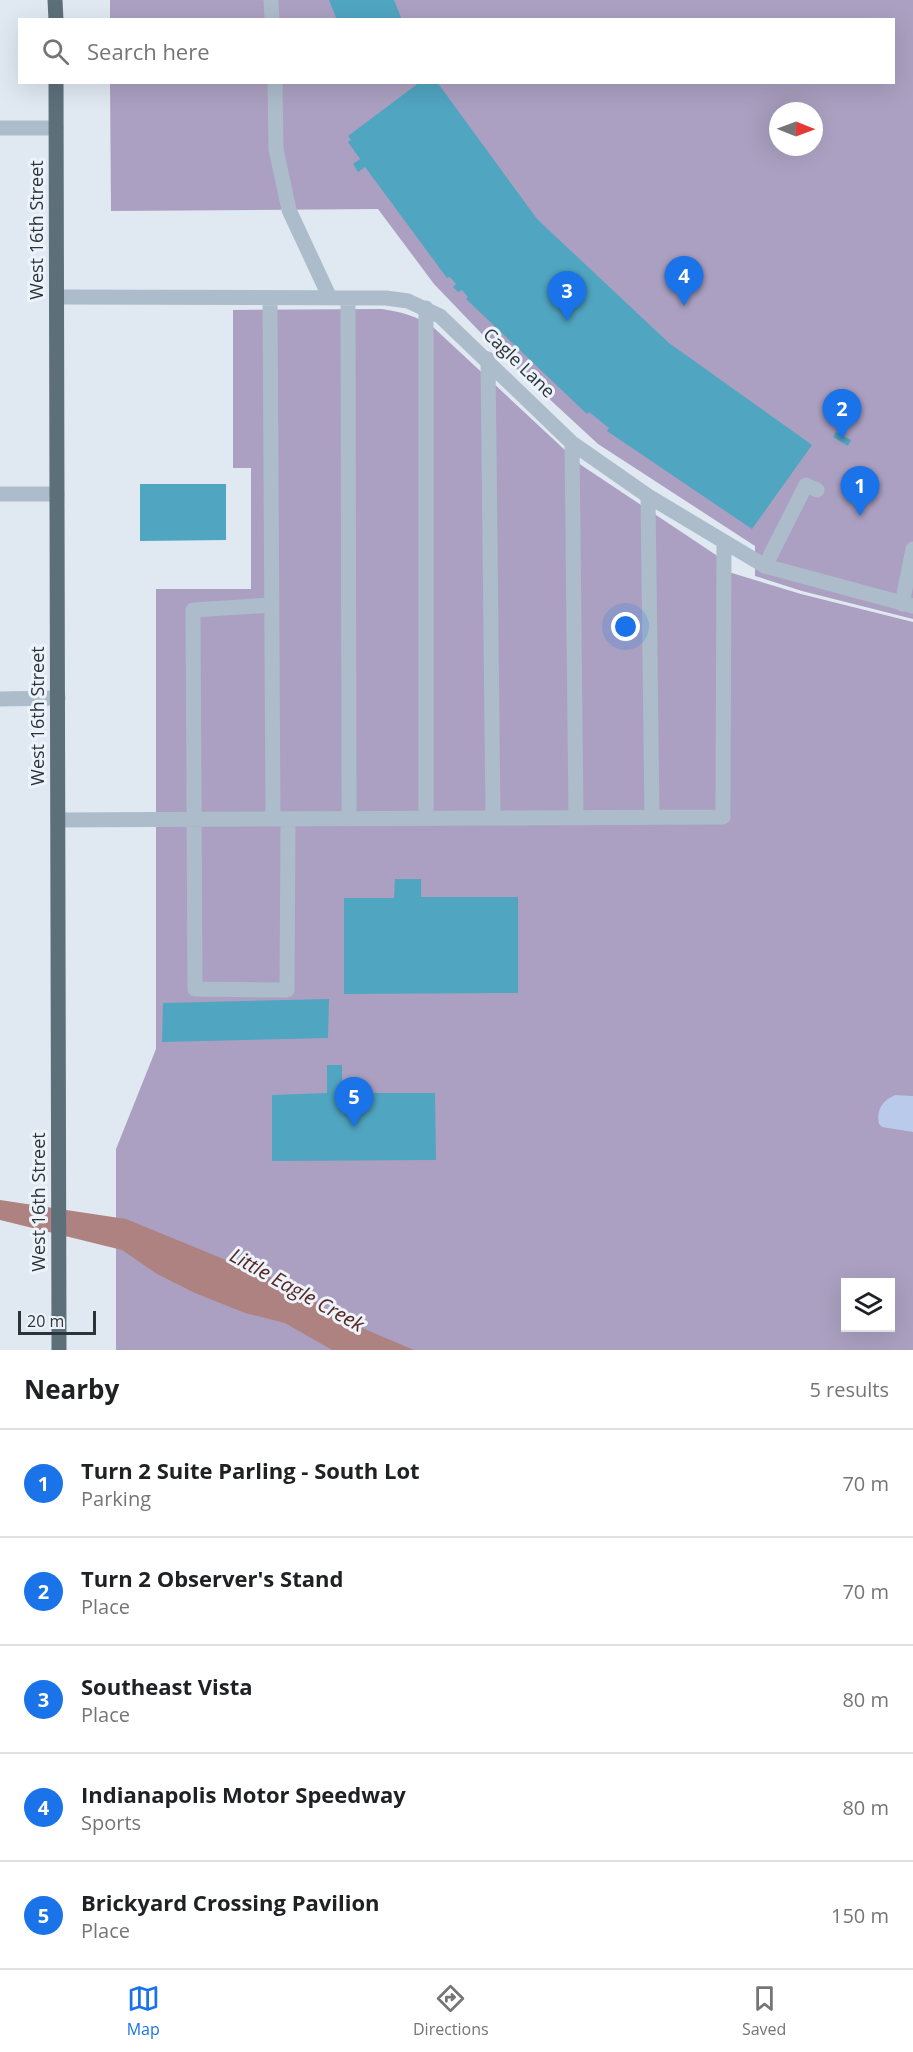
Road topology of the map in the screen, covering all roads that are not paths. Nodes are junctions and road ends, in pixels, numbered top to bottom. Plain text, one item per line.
1 (56, 0) edge
2 (271, 0) edge
3 (56, 18) edge
4 (272, 18) edge
5 (56, 84) edge
6 (274, 84) edge
7 (0, 128) edge
8 (56, 128) junction
9 (57, 297) junction
10 (270, 298) junction
11 (330, 298) junction
12 (348, 298) junction
13 (426, 308) junction
14 (488, 359) junction
15 (572, 443) junction
16 (817, 490) dead end
17 (0, 494) edge
18 (57, 494) junction
19 (648, 496) junction
20 (724, 542) junction
21 (913, 549) edge
22 (765, 566) junction
23 (272, 605) junction
24 (907, 605) edge
25 (58, 698) junction
26 (0, 699) edge
27 (652, 817) junction
28 (426, 818) junction
29 (493, 818) junction
30 (576, 818) junction
31 (280, 819) junction
32 (349, 819) junction
33 (58, 820) junction
34 (194, 821) junction
35 (59, 1350) edge

1 - 3 main road
2 - 4 lane
5 - 8 main road, West 16th Street
6 - 11 lane
7 - 8 lane
8 - 9 main road, West 16th Street
9 - 10 lane, Cagle Lane
9 - 18 main road, West 16th Street
10 - 11 lane, Cagle Lane
10 - 23 lane
11 - 12 lane, Cagle Lane
12 - 13 lane, Cagle Lane
12 - 32 lane
13 - 14 lane, Cagle Lane
13 - 28 lane
14 - 15 lane, Cagle Lane
14 - 29 lane
15 - 19 lane, Cagle Lane
15 - 30 lane
16 - 22 lane
17 - 18 lane
18 - 25 main road, West 16th Street
19 - 20 lane, Cagle Lane
19 - 27 lane
20 - 22 lane, Cagle Lane
20 - 27 lane
21 - 24 lane
22 - 24 lane, Cagle Lane
23 - 31 lane
23 - 34 lane
25 - 26 lane
25 - 33 main road, West 16th Street
27 - 30 lane
28 - 29 lane
28 - 32 lane
29 - 30 lane
31 - 32 lane
31 - 34 lane
31 - 34 lane
33 - 34 lane
33 - 35 main road, West 16th Street

